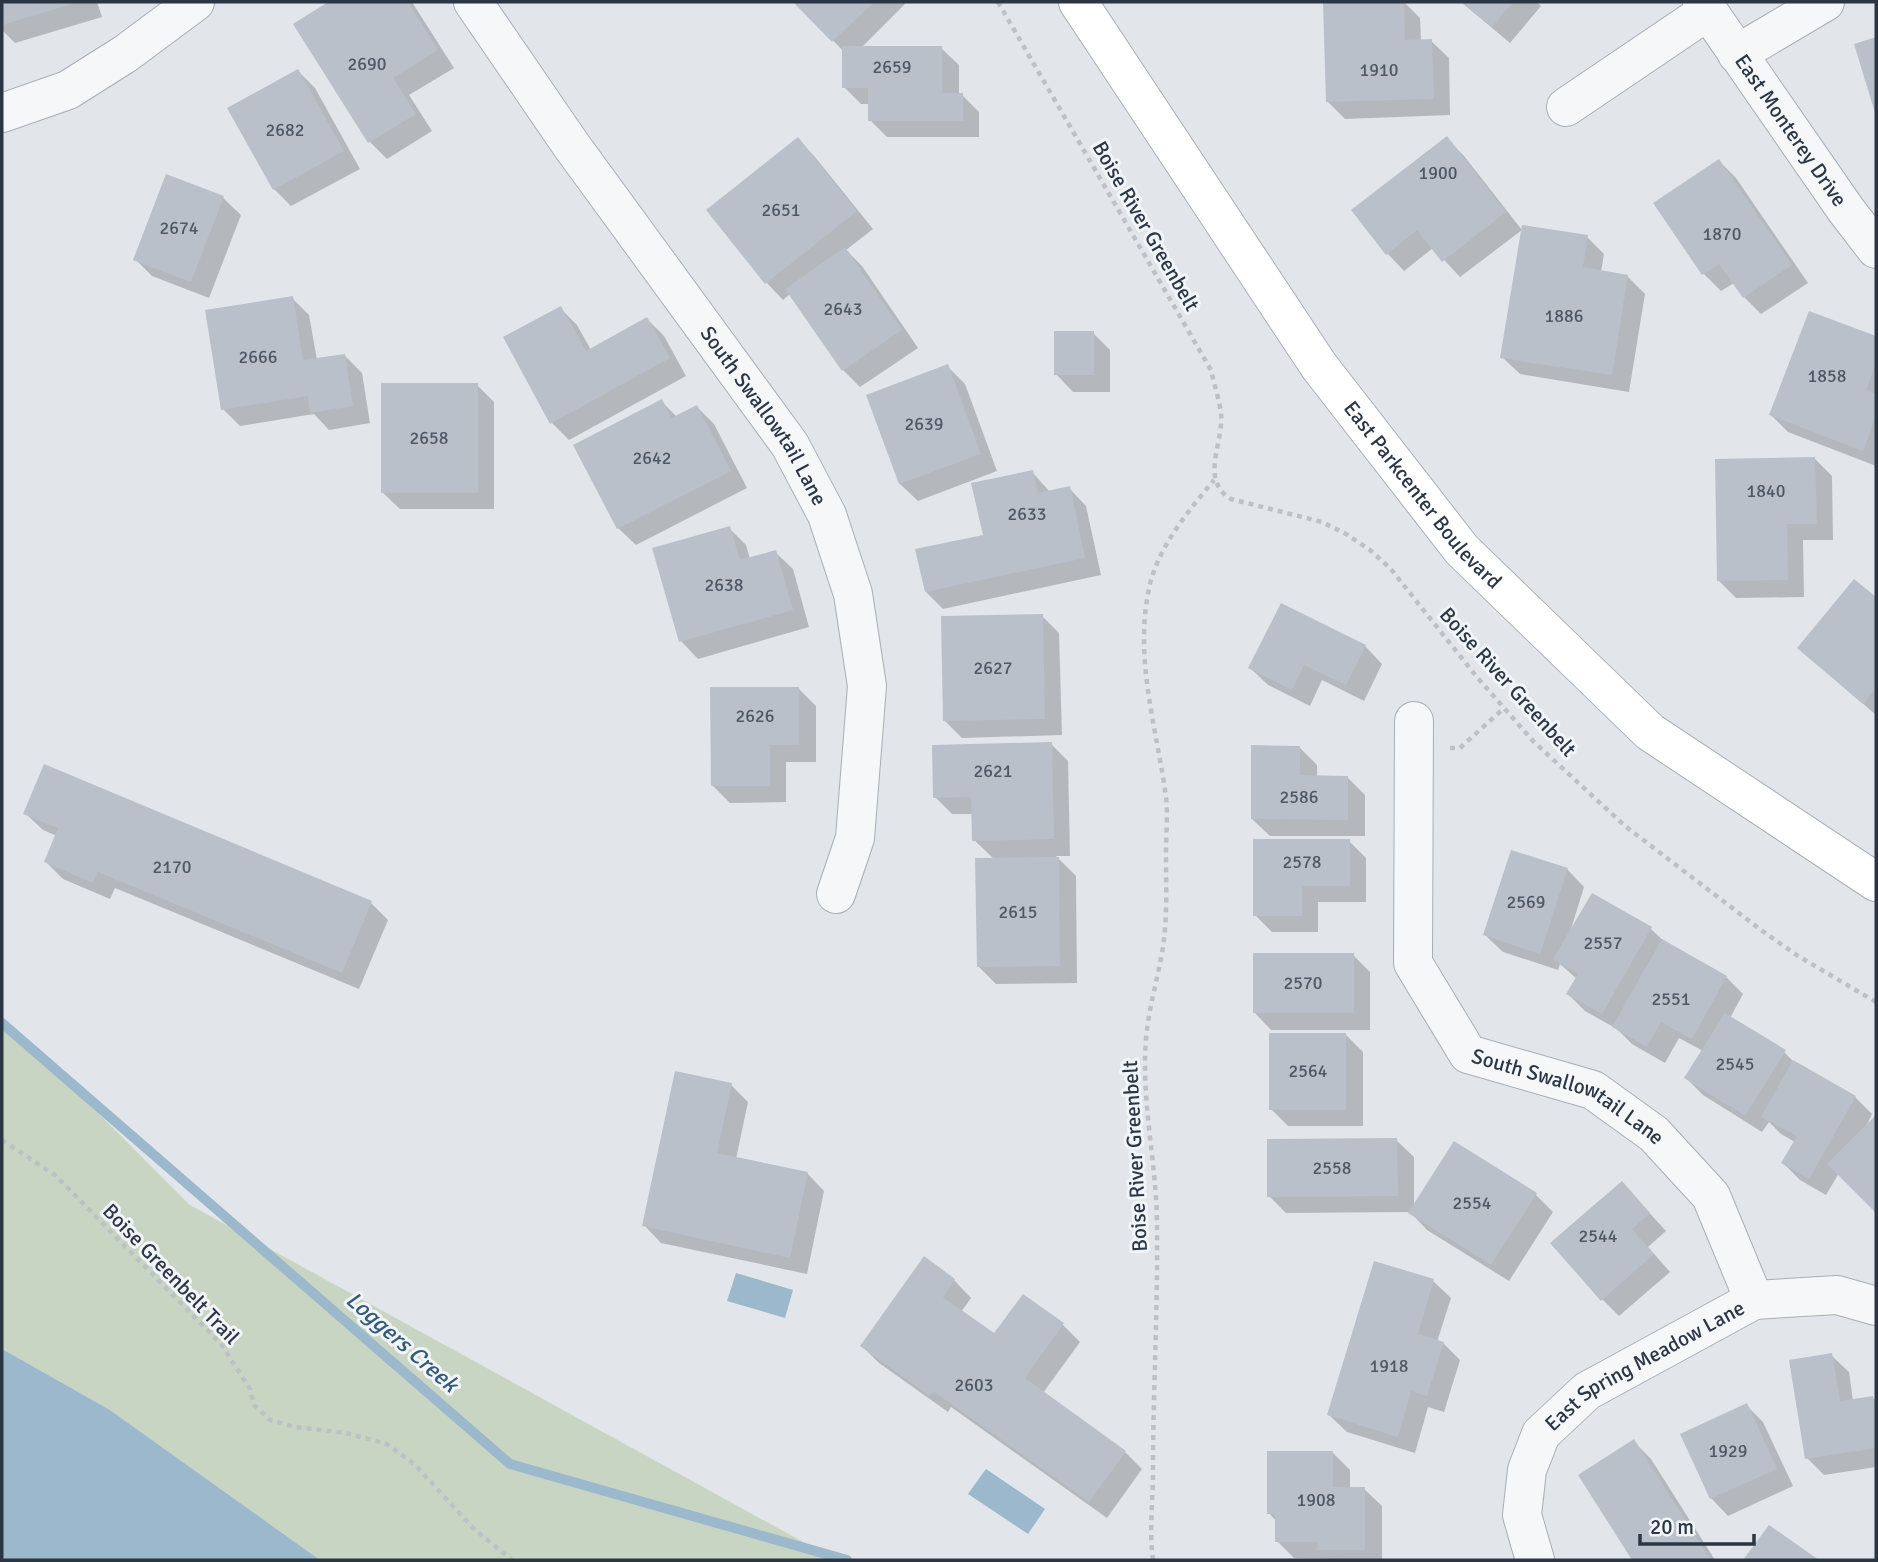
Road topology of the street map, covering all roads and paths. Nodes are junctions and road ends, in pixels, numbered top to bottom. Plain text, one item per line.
1 (195, 2) edge
2 (473, 2) edge
3 (998, 2) edge
4 (1077, 2) edge
5 (1825, 2) edge
6 (1705, 7) edge
7 (1737, 54) junction
8 (1566, 107) dead end
9 (2, 113) edge
10 (1876, 249) edge
11 (1214, 480) junction
12 (1504, 708) junction
13 (1414, 734) joint
14 (1876, 883) edge
15 (836, 894) dead end
16 (1876, 1002) edge
17 (2, 1140) edge
18 (1754, 1300) junction
19 (1876, 1306) edge
20 (512, 1560) edge
21 (1153, 1560) edge
22 (1535, 1560) edge

1 - 9 street
2 - 15 street, South Swallowtail Lane
3 - 11 path, Boise River Greenbelt
4 - 14 main road, East Parkcenter Boulevard
5 - 7 street
6 - 7 street, East Monterey Drive
6 - 8 street, East Monterey Drive
7 - 10 street, East Monterey Drive
11 - 12 path, Boise River Greenbelt
11 - 21 path, Boise River Greenbelt
12 - 13 path
12 - 16 path, Boise River Greenbelt
13 - 18 street, South Swallowtail Lane
17 - 20 path, Boise Greenbelt Trail
18 - 19 street
18 - 22 street, East Spring Meadow Lane

